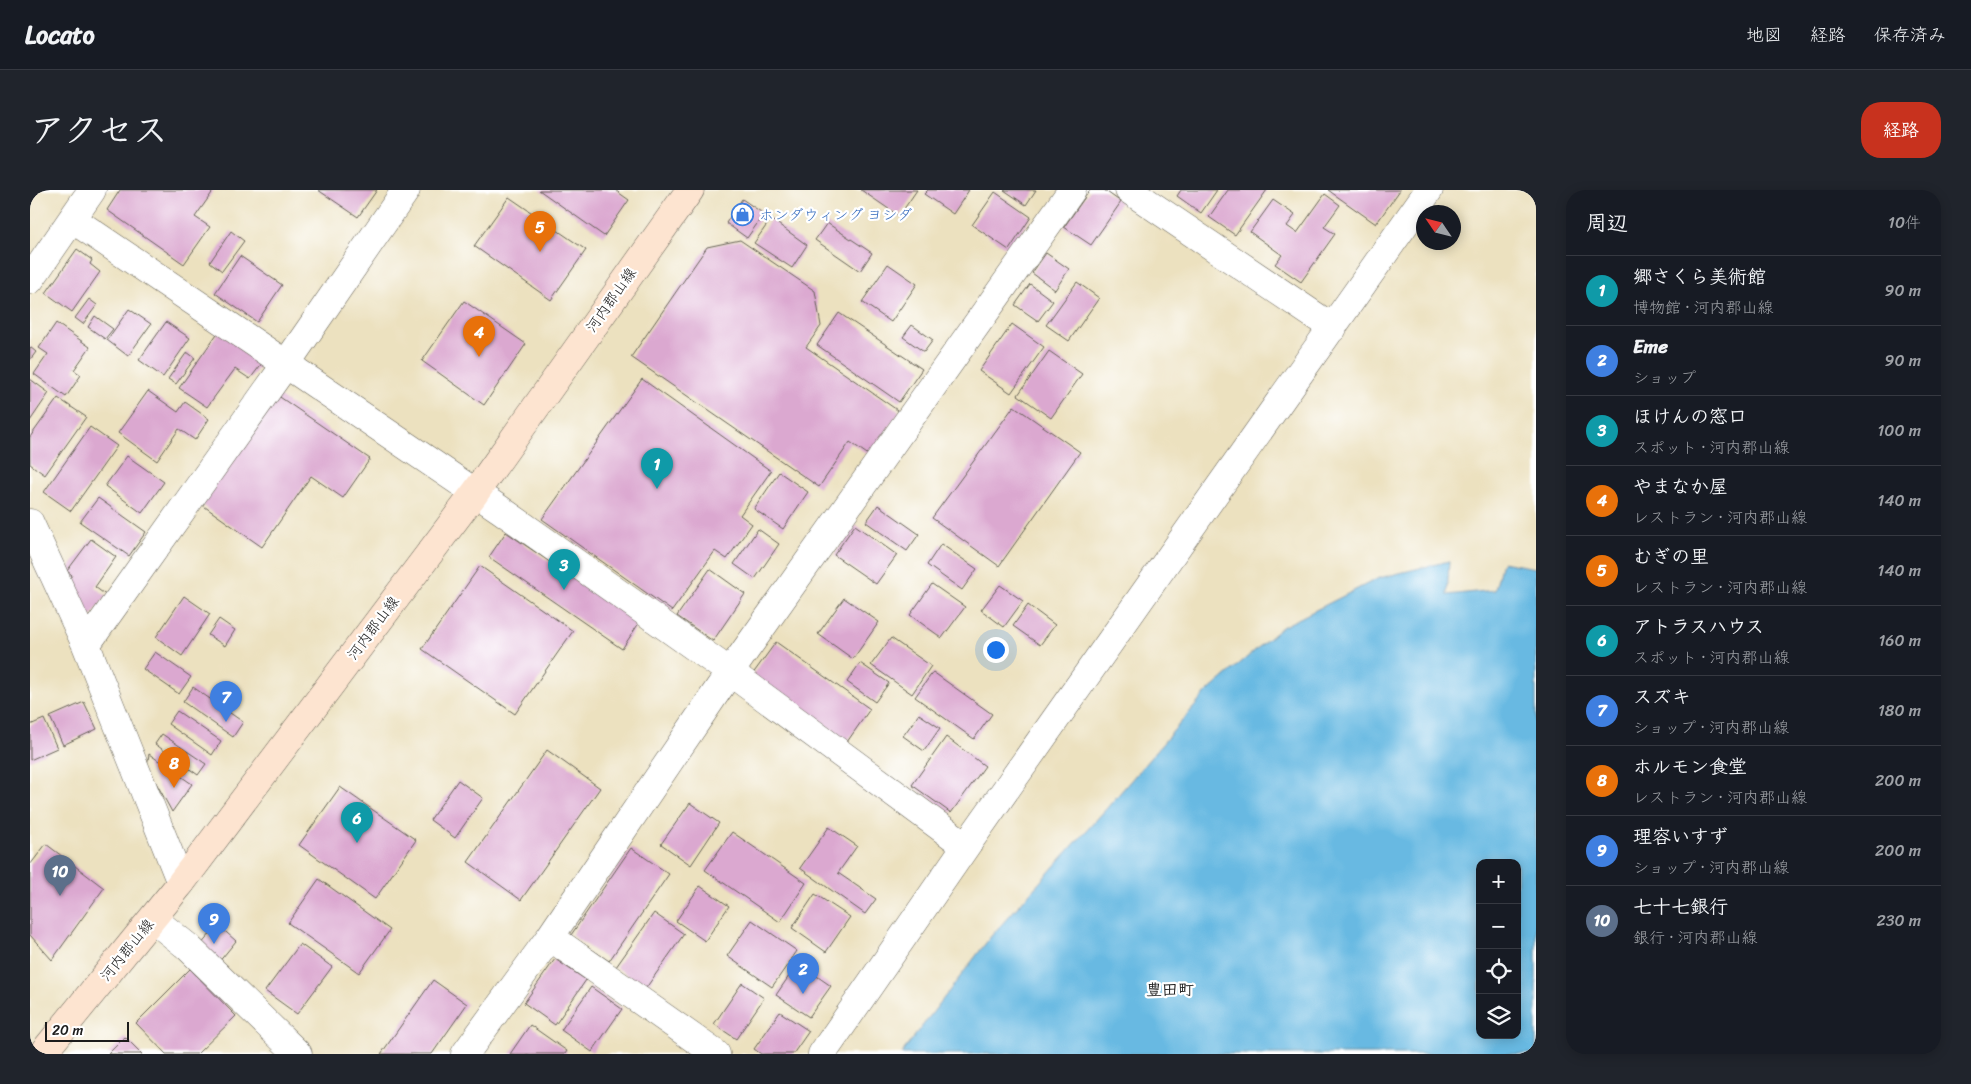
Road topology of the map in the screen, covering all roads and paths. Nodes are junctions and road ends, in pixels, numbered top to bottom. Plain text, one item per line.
1 (92, 190) edge
2 (406, 190) edge
3 (690, 190) edge
4 (1072, 190) edge
5 (1129, 190) edge
6 (1429, 190) edge
7 (72, 219) junction
8 (30, 280) edge
9 (1334, 328) junction
10 (286, 364) junction
11 (475, 492) junction
12 (30, 523) edge
13 (86, 645) junction
14 (730, 672) junction
15 (966, 846) junction
16 (181, 883) junction
17 (153, 919) junction
18 (550, 936) junction
19 (42, 1054) edge
20 (298, 1054) edge
21 (465, 1054) edge
22 (716, 1054) edge
23 (822, 1054) edge

1 - 7 street
2 - 10 street
3 - 11 main road, 河内郡山線
4 - 14 street
5 - 9 street
6 - 9 street
7 - 8 street
7 - 10 street
9 - 15 street
10 - 11 street
10 - 13 street
11 - 14 street
11 - 16 main road, 河内郡山線
12 - 13 street
13 - 16 street
14 - 15 street
14 - 18 street
15 - 23 street
16 - 17 main road, 河内郡山線
17 - 19 main road, 河内郡山線
17 - 20 street
18 - 21 street
18 - 22 street

